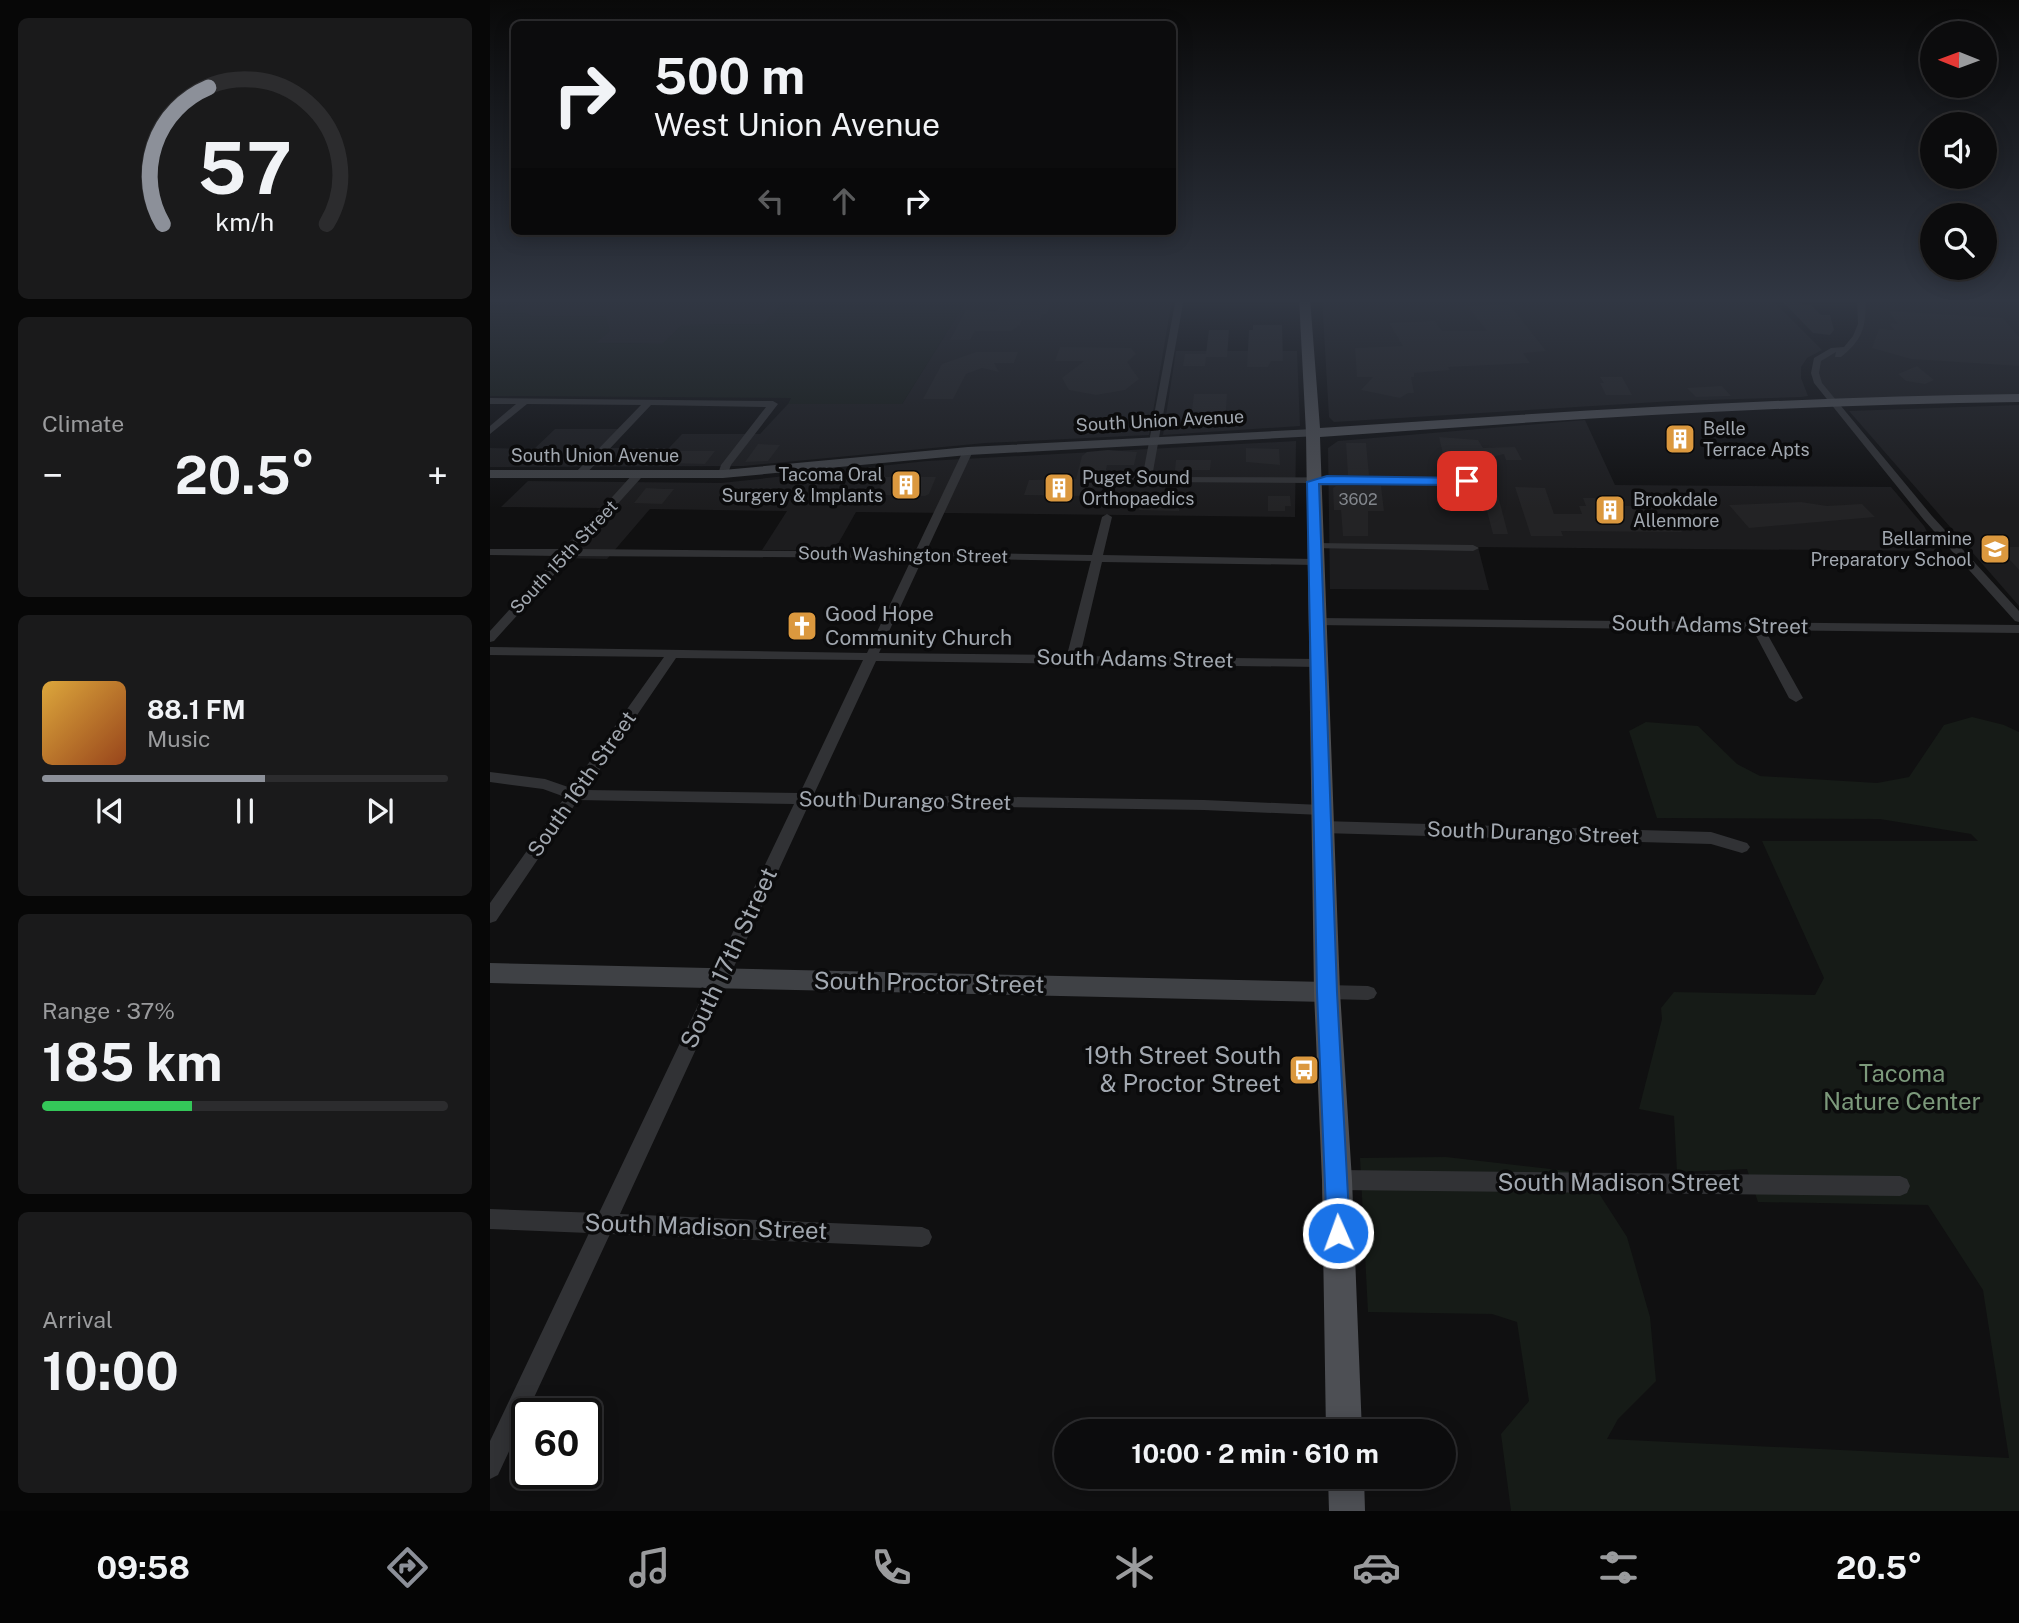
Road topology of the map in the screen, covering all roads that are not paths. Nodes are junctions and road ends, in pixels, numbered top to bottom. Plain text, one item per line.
1 (1167, 369) edge
2 (1308, 369) edge
3 (1817, 369) edge
4 (2019, 398) edge
5 (490, 401) edge
6 (524, 402) junction
7 (649, 402) junction
8 (1832, 402) junction
9 (490, 431) edge
10 (1312, 433) junction
11 (1154, 441) junction
12 (968, 451) junction
13 (490, 474) edge
14 (723, 474) junction
15 (579, 475) junction
16 (637, 476) junction
17 (1109, 477) dead end
18 (1163, 480) dead end
19 (1470, 481) dead end
20 (1313, 482) junction
21 (1107, 517) dead end
22 (1473, 548) dead end
23 (490, 552) edge
24 (568, 552) junction
25 (1315, 554) junction
26 (921, 555) junction
27 (1097, 559) junction
28 (2019, 618) edge
29 (1318, 622) junction
30 (1757, 626) junction
31 (2019, 629) edge
32 (490, 638) edge
33 (490, 651) edge
34 (674, 652) junction
35 (873, 655) junction
36 (1073, 658) junction
37 (1318, 663) junction
38 (1796, 698) dead end
39 (490, 777) edge
40 (574, 794) junction
41 (804, 799) junction
42 (1322, 818) junction
43 (1742, 847) dead end
44 (490, 916) edge
45 (490, 973) edge
46 (718, 979) junction
47 (1327, 992) junction
48 (1368, 993) dead end
49 (1337, 1180) junction
50 (1900, 1186) dead end
51 (490, 1219) edge
52 (605, 1223) junction
53 (922, 1237) dead end
54 (1344, 1419) edge
55 (490, 1466) edge
56 (1346, 1489) edge
57 (1347, 1511) edge

1 - 11 street
2 - 10 main road
3 - 8 street
4 - 8 main road, South Union Avenue
5 - 6 street
6 - 7 street
6 - 9 street
7 - 14 street
7 - 15 street
8 - 10 main road, South Union Avenue
8 - 28 street
10 - 11 main road, South Union Avenue
10 - 20 main road
11 - 12 main road, South Union Avenue
11 - 17 street
12 - 14 main road, South Union Avenue
12 - 26 street, South 17th Street
13 - 15 main road, South Union Avenue
14 - 16 main road, South Union Avenue
15 - 16 main road, South Union Avenue
16 - 24 street, South 15th Street
18 - 20 street
19 - 20 street
20 - 25 main road
21 - 27 street
22 - 25 street, South Washington Street
23 - 24 street, South Washington Street
24 - 26 street, South Washington Street
24 - 32 street, South 15th Street
25 - 27 street, South Washington Street
25 - 29 main road
26 - 27 street, South Washington Street
26 - 35 street, South 17th Street
27 - 36 street
29 - 30 street, South Adams Street
29 - 37 main road
30 - 31 street, South Adams Street
30 - 38 street
33 - 34 street, South Adams Street
34 - 35 street, South Adams Street
34 - 40 street, South 16th Street
35 - 36 street, South Adams Street
35 - 41 street, South 17th Street
36 - 37 street, South Adams Street
37 - 42 main road
39 - 40 street, South Durango Street
40 - 41 street, South Durango Street
40 - 44 street, South 16th Street
41 - 42 street, South Durango Street
41 - 46 street, South 17th Street
42 - 43 street, South Durango Street
42 - 47 main road
45 - 46 main road, South Proctor Street
46 - 47 main road, South Proctor Street
46 - 52 street, South 17th Street
47 - 48 street, South Proctor Street
47 - 49 main road
49 - 50 street, South Madison Street
49 - 54 main road
51 - 52 street, South Madison Street
52 - 53 street, South Madison Street
52 - 55 street, South 17th Street
56 - 57 main road

